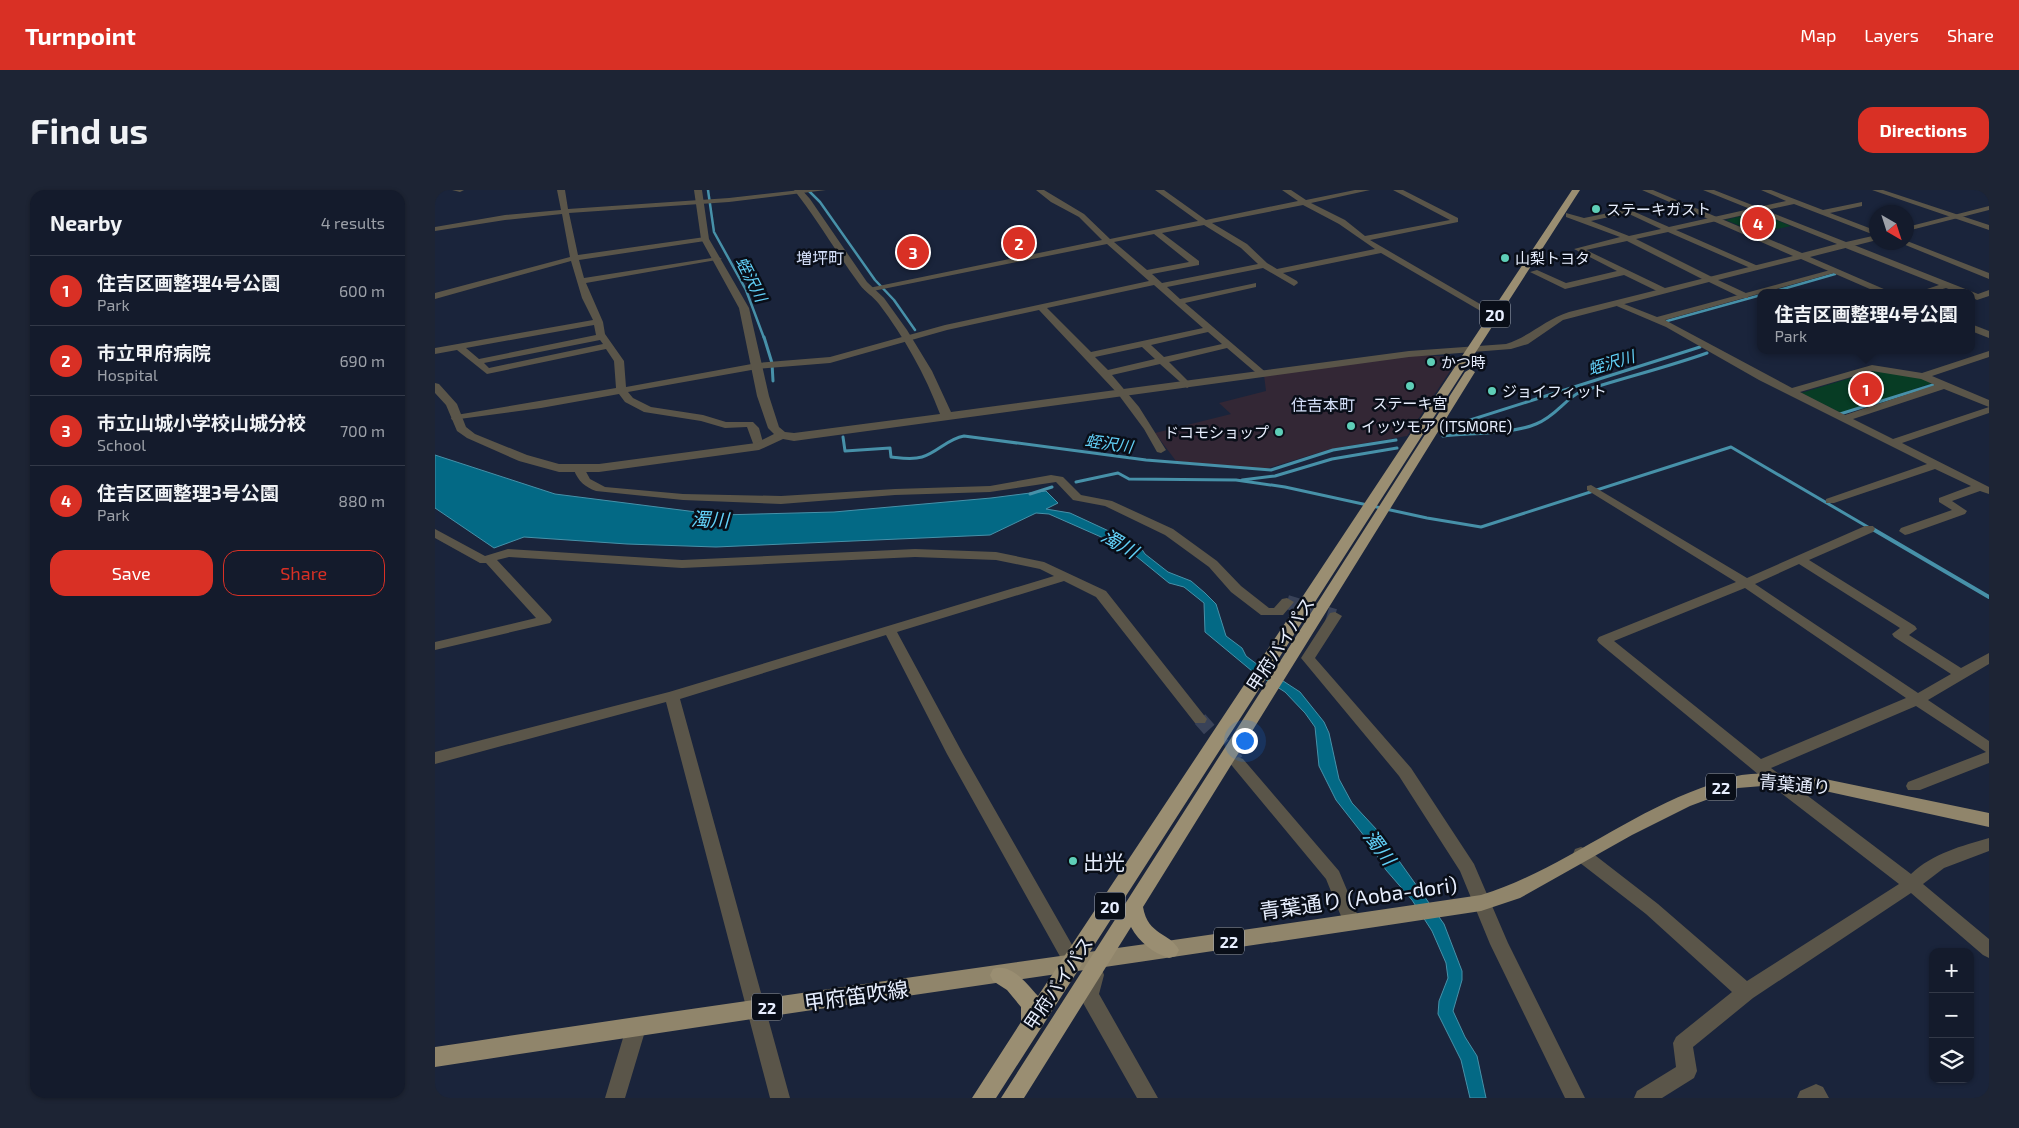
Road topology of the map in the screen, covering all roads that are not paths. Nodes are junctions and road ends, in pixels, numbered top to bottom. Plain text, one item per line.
1 (456, 190) edge
2 (460, 190) edge
3 (561, 190) edge
4 (698, 190) edge
5 (814, 190) edge
6 (822, 190) edge
7 (1040, 190) edge
8 (1159, 190) edge
9 (1286, 190) edge
10 (1366, 190) edge
11 (1397, 190) edge
12 (1576, 190) edge
13 (1586, 190) edge
14 (1648, 190) edge
15 (1707, 190) edge
16 (1765, 190) edge
17 (1876, 190) edge
18 (800, 191) edge
19 (702, 202) junction
20 (1792, 202) junction
21 (1305, 203) junction
22 (1859, 204) dead end
23 (1989, 208) edge
24 (1757, 210) junction
25 (564, 213) junction
26 (1820, 213) junction
27 (1569, 214) junction
28 (1953, 216) junction
29 (1715, 219) junction
30 (1585, 220) junction
31 (1205, 222) junction
32 (1914, 226) edge
33 (1989, 228) edge
34 (435, 229) edge
35 (1668, 229) junction
36 (1156, 232) junction
37 (1869, 233) edge
38 (1627, 238) junction
39 (1869, 238) edge
40 (705, 239) junction
41 (1363, 239) junction
42 (1108, 242) junction
43 (1846, 245) junction
44 (1914, 247) edge
45 (1383, 250) junction
46 (1801, 256) junction
47 (575, 258) junction
48 (718, 259) junction
49 (1265, 266) junction
50 (1755, 268) junction
51 (1837, 271) junction
52 (1275, 272) junction
53 (1534, 272) junction
54 (1624, 272) junction
55 (1146, 273) junction
56 (1989, 276) edge
57 (1711, 280) junction
58 (581, 282) junction
59 (1294, 283) dead end
60 (1157, 284) junction
61 (1253, 285) dead end
62 (1947, 285) junction
63 (1205, 286) dead end
64 (870, 288) junction
65 (1771, 289) edge
66 (1879, 289) edge
67 (1933, 289) edge
68 (1957, 289) edge
69 (1663, 291) junction
70 (1757, 293) edge
71 (1989, 293) edge
72 (1213, 294) junction
73 (435, 296) edge
74 (1745, 296) junction
75 (1975, 296) edge
76 (1177, 302) junction
77 (1616, 304) junction
78 (1041, 307) junction
79 (1494, 315) junction
80 (1656, 320) junction
81 (597, 322) junction
82 (1210, 329) junction
83 (1975, 330) edge
84 (1989, 335) edge
85 (602, 337) junction
86 (908, 338) junction
87 (1144, 343) junction
88 (1229, 345) junction
89 (609, 346) junction
90 (459, 347) junction
91 (1479, 348) junction
92 (435, 352) edge
93 (1989, 354) edge
94 (1090, 355) junction
95 (1161, 360) junction
96 (477, 362) junction
97 (762, 366) junction
98 (1106, 373) junction
99 (1264, 375) junction
100 (1923, 376) junction
101 (1187, 385) junction
102 (1945, 385) junction
103 (435, 386) edge
104 (621, 389) junction
105 (1790, 392) junction
106 (1124, 394) junction
107 (1989, 404) edge
108 (1989, 410) edge
109 (947, 416) junction
110 (456, 418) junction
111 (1843, 419) junction
112 (781, 435) junction
113 (1892, 443) junction
114 (759, 446) junction
115 (1161, 450) dead end
116 (1935, 465) junction
117 (581, 470) junction
118 (1591, 488) dead end
119 (1985, 489) edge
120 (1830, 501) dead end
121 (1869, 529) dead end
122 (1905, 531) dead end
123 (435, 533) edge
124 (1360, 534) junction
125 (490, 560) junction
126 (1801, 560) junction
127 (1066, 576) junction
128 (1746, 583) junction
129 (1287, 602) tunnel mouth
130 (1335, 616) dead end
131 (889, 629) junction
132 (435, 646) edge
133 (1989, 658) edge
134 (1961, 674) junction
135 (672, 696) junction
136 (1918, 699) junction
137 (1200, 719) tunnel mouth
138 (1240, 720) junction
139 (1989, 748) edge
140 (1989, 757) edge
141 (435, 758) edge
142 (1238, 763) tunnel mouth
143 (1760, 766) junction
144 (1775, 779) junction
145 (1914, 786) dead end
146 (1989, 820) edge
147 (1989, 844) edge
148 (1581, 854) junction
149 (1912, 884) junction
150 (1478, 903) junction
151 (1133, 905) junction
152 (1355, 921) junction
153 (1169, 950) junction
154 (1989, 950) edge
155 (1099, 960) junction
156 (1073, 963) junction
157 (1000, 975) junction
158 (1746, 992) junction
159 (754, 1008) junction
160 (1031, 1023) junction
161 (635, 1028) junction
162 (435, 1057) edge
163 (615, 1098) edge
164 (780, 1098) edge
165 (983, 1098) edge
166 (1012, 1098) edge
167 (1148, 1098) edge
168 (1575, 1098) edge
169 (1644, 1098) edge
170 (1807, 1098) edge
171 (1819, 1098) edge

1 - 2 street
3 - 25 street
4 - 19 street
5 - 6 street
5 - 18 street
7 - 42 street
8 - 31 street
9 - 21 street
10 - 21 street
11 - 41 street
12 - 79 highway, 甲府バイパス / 20
13 - 27 highway, 甲府バイパス / 20
14 - 29 street
15 - 24 street
16 - 20 street
17 - 28 street
18 - 19 street
18 - 64 street
19 - 25 street
19 - 40 street
20 - 24 street
20 - 26 street
21 - 31 street
21 - 41 street
22 - 26 street
23 - 28 street
24 - 29 street
24 - 43 street
25 - 34 street
25 - 47 street
26 - 37 street
27 - 30 street
27 - 53 highway, 甲府バイパス / 20
28 - 32 street
28 - 33 street
29 - 35 street
29 - 46 street
30 - 35 street
30 - 38 street
31 - 36 street
31 - 49 street
35 - 38 street
35 - 50 street
36 - 42 street
36 - 55 street
38 - 54 street
38 - 57 street
39 - 43 street
40 - 47 street
40 - 48 street
41 - 45 street
42 - 55 street
42 - 64 street
43 - 46 street
43 - 62 street
44 - 56 street
45 - 52 street
45 - 79 street
46 - 50 street
46 - 51 street
47 - 58 street
47 - 73 street
48 - 58 street
48 - 97 street
49 - 52 street
49 - 60 street
50 - 57 street
51 - 65 street
51 - 66 street
52 - 59 street
53 - 54 street
53 - 91 highway, 甲府バイパス / 20
54 - 69 street
55 - 60 street
57 - 69 street
57 - 74 street
58 - 81 street
60 - 76 street
60 - 78 street
61 - 72 street
62 - 67 street
62 - 68 street
63 - 72 street
64 - 86 street
69 - 77 street
70 - 74 street
71 - 75 street
72 - 76 street
74 - 80 street
76 - 82 street
77 - 80 street
77 - 91 street
78 - 86 street
78 - 94 street
79 - 91 highway, 甲府バイパス / 20
80 - 105 street
81 - 85 street
81 - 90 street
82 - 87 street
82 - 88 street
83 - 84 street
85 - 89 street
85 - 96 street
86 - 97 street
86 - 109 street
87 - 94 street
87 - 95 street
88 - 95 street
88 - 99 street
89 - 96 street
89 - 104 street
90 - 92 street
90 - 96 street
91 - 99 street
91 - 124 highway, 甲府バイパス / 20
93 - 100 street
94 - 98 street
95 - 98 street
95 - 101 street
97 - 104 street
97 - 112 street
98 - 106 street
99 - 101 street
100 - 102 street
100 - 105 street
101 - 106 street
102 - 107 street
102 - 111 street
103 - 110 street
104 - 110 street
104 - 114 street
105 - 111 street
106 - 109 street
106 - 115 street
108 - 113 street
109 - 112 street
110 - 117 street
111 - 113 street
112 - 114 street
113 - 116 street
114 - 117 street
116 - 119 street
116 - 120 street
117 - 129 street
118 - 128 street
119 - 122 street
121 - 126 street
123 - 125 street
124 - 138 highway, 甲府バイパス / 20
124 - 138 highway, 甲府バイパス / 20
125 - 127 street
125 - 132 street
126 - 128 street
126 - 134 street
127 - 131 street
127 - 137 street
128 - 136 street
128 - 143 street
130 - 150 street
131 - 135 street
131 - 156 street
133 - 134 street
134 - 136 street
135 - 141 street
135 - 159 street
136 - 139 street
136 - 143 street
138 - 151 highway, 甲府バイパス / 20
138 - 156 highway, 甲府バイパス / 20
140 - 145 street
142 - 152 street
143 - 144 street
144 - 146 main road, 青葉通り / 22
144 - 148 main road, 青葉通り / 22
144 - 149 street
147 - 149 street
148 - 150 main road, 青葉通り / 22
148 - 158 street
149 - 154 street
149 - 158 street
150 - 152 main road, 青葉通り (Aoba-dori) / 22
150 - 168 street
151 - 153 highway
151 - 155 highway, 甲府バイパス / 20
152 - 153 main road, 青葉通り (Aoba-dori) / 22
153 - 155 main road, 青葉通り (Aoba-dori) / 22
155 - 156 main road, 甲府笛吹線 / 22
155 - 166 highway, 甲府バイパス / 20
155 - 167 street
156 - 157 main road, 甲府笛吹線 / 22
156 - 160 highway, 甲府バイパス / 20
157 - 159 main road, 甲府笛吹線 / 22
157 - 160 highway
158 - 169 street
159 - 161 main road, 甲府笛吹線 / 22
159 - 164 street
160 - 165 highway, 甲府バイパス / 20
161 - 162 main road, 甲府笛吹線 / 22
161 - 163 street
170 - 171 street

